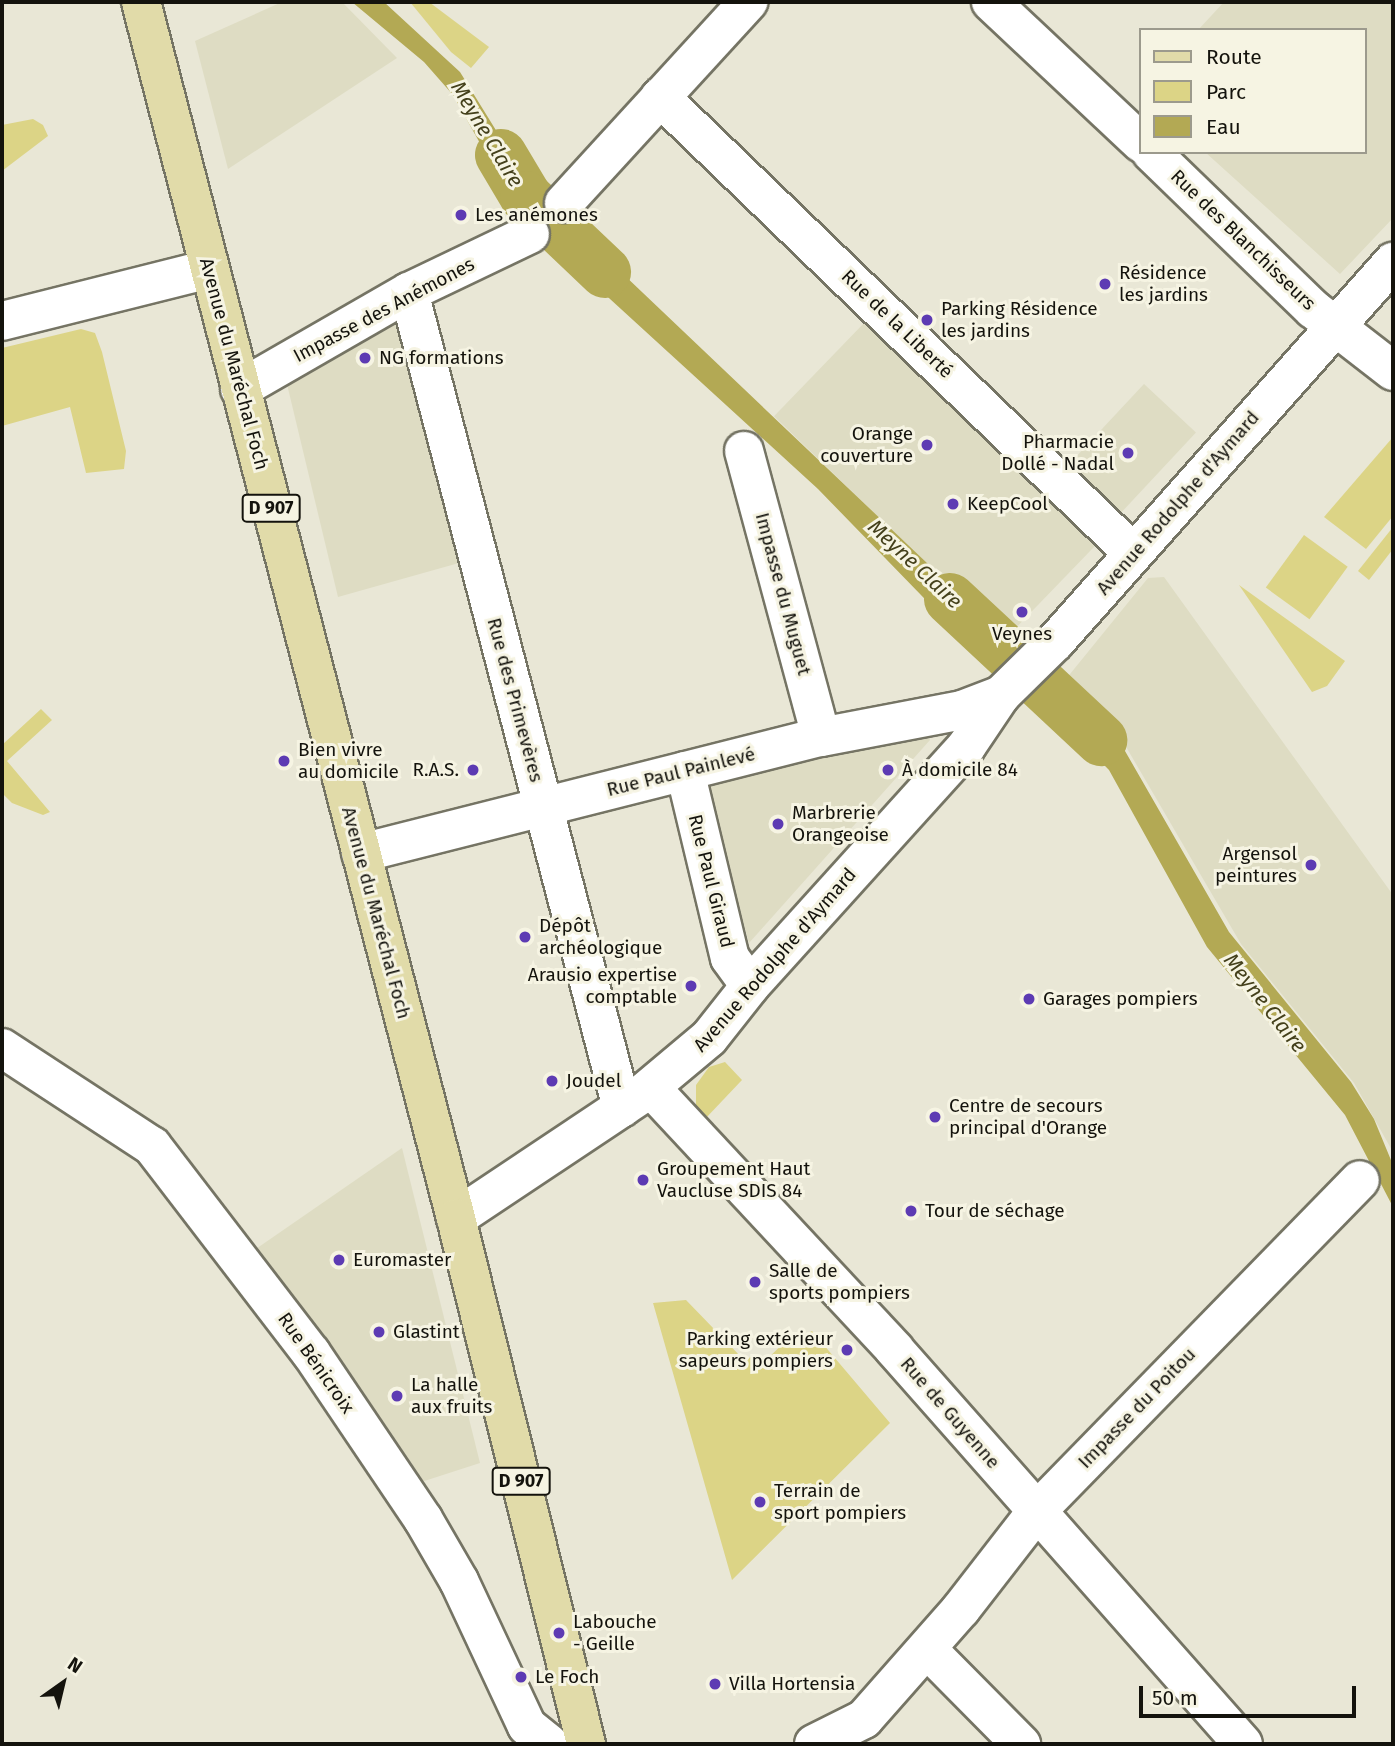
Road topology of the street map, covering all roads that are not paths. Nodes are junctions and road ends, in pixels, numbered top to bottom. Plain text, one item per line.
1 (141, 2) edge
2 (748, 2) edge
3 (990, 2) edge
4 (660, 97) junction
5 (1140, 142) edge
6 (1153, 154) edge
7 (564, 203) dead end
8 (530, 234) dead end
9 (1393, 262) edge
10 (209, 270) junction
11 (409, 292) junction
12 (2, 321) edge
13 (1337, 326) junction
14 (1393, 371) edge
15 (240, 389) junction
16 (744, 451) dead end
17 (1133, 553) junction
18 (1001, 695) joint
19 (964, 728) junction
20 (821, 737) junction
21 (685, 771) junction
22 (544, 806) junction
23 (361, 853) junction
24 (750, 985) junction
25 (2, 1048) edge
26 (636, 1098) junction
27 (1360, 1180) dead end
28 (456, 1218) junction
29 (1037, 1511) junction
30 (927, 1648) junction
31 (570, 1744) edge
32 (814, 1744) edge
33 (1021, 1744) edge
34 (1243, 1744) edge

1 - 10 main road, Avenue du Maréchal Foch / D 907
2 - 4 street
3 - 5 street
4 - 7 street
4 - 17 street, Rue de la Liberté
6 - 13 street, Rue des Blanchisseurs
8 - 11 street, Impasse des Anémones
9 - 13 street, Avenue Rodolphe d'Aymard
10 - 12 street
10 - 15 main road, Avenue du Maréchal Foch / D 907
11 - 15 street, Impasse des Anémones
11 - 22 street, Rue des Primevères
13 - 14 street, Rue des Blanchisseurs
13 - 17 street, Avenue Rodolphe d'Aymard
15 - 23 main road, Avenue du Maréchal Foch / D 907
16 - 20 street, Impasse du Muguet
17 - 18 street, Avenue Rodolphe d'Aymard
18 - 19 street, Rue Paul Painlevé
19 - 20 street, Rue Paul Painlevé
19 - 24 street, Avenue Rodolphe d'Aymard
20 - 21 street, Rue Paul Painlevé
21 - 22 street, Rue Paul Painlevé
21 - 24 street, Rue Paul Giraud
22 - 23 street, Rue Paul Painlevé
22 - 26 street, Rue des Primevères
23 - 28 main road, Avenue du Maréchal Foch / D 907
24 - 26 street, Avenue Rodolphe d'Aymard
25 - 31 street, Rue Bénicroix
26 - 28 street, Avenue Rodolphe d'Aymard
26 - 29 street, Rue de Guyenne
27 - 29 street, Impasse du Poitou
28 - 31 main road, Avenue du Maréchal Foch / D 907
29 - 30 street, Impasse du Poitou
29 - 34 street, Rue de Guyenne
30 - 32 street, Impasse du Poitou
30 - 33 street

